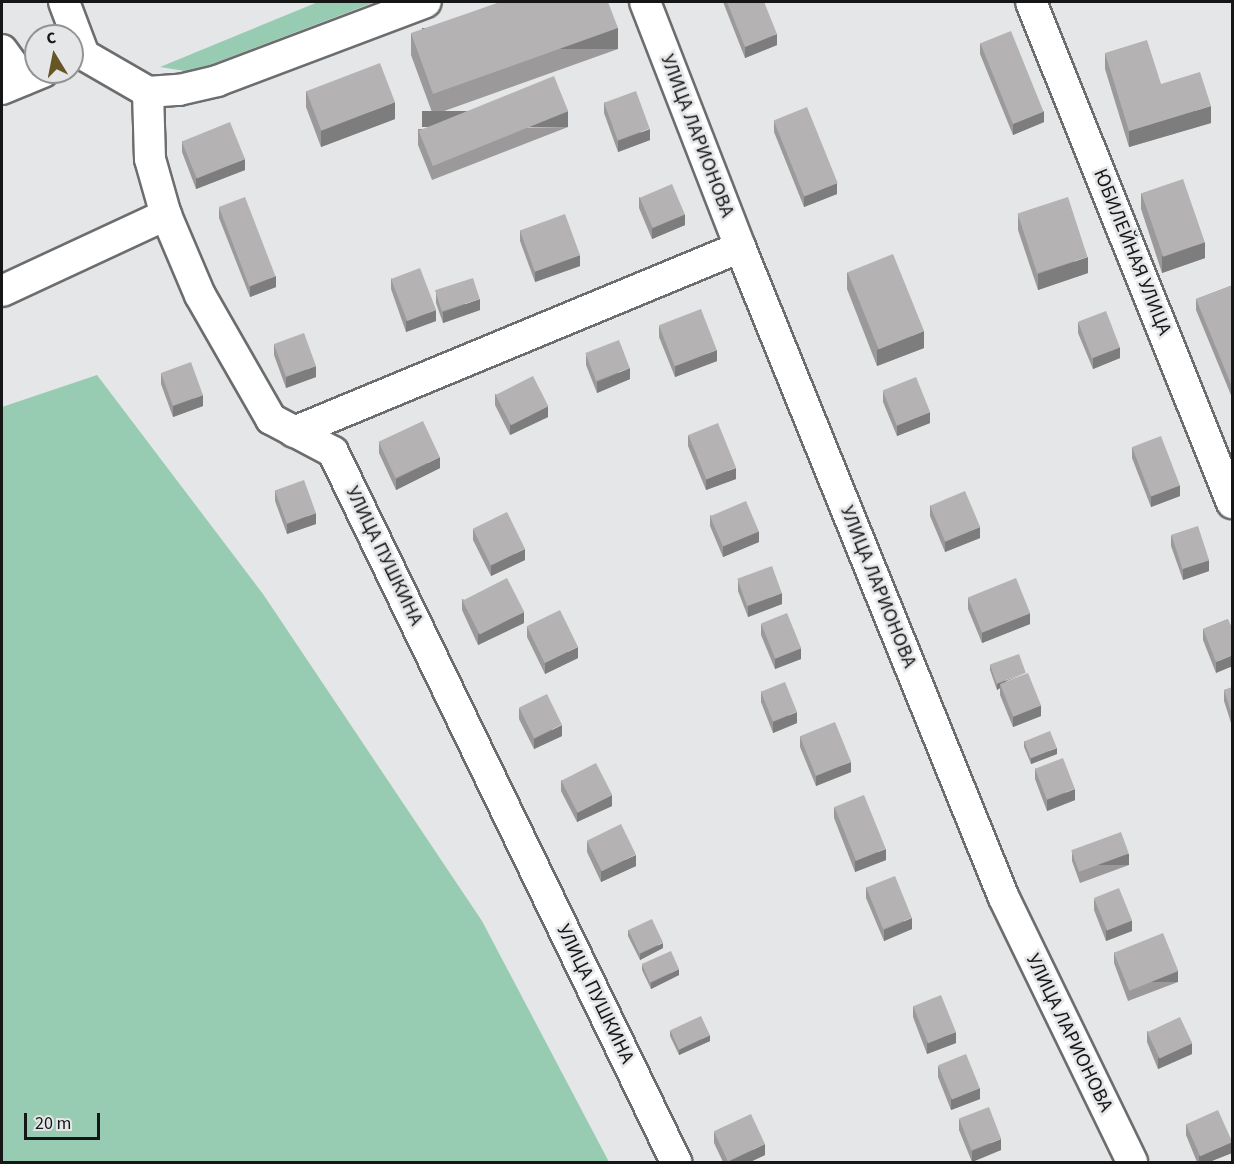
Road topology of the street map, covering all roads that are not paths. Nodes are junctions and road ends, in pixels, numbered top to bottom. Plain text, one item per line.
1 (64, 2) edge
2 (426, 2) edge
3 (645, 2) edge
4 (1031, 2) edge
5 (70, 24) edge
6 (2, 50) edge
7 (84, 60) edge
8 (23, 80) edge
9 (148, 92) junction
10 (166, 215) junction
11 (740, 247) junction
12 (2, 291) edge
13 (294, 432) junction
14 (1233, 503) edge
15 (676, 1162) edge
16 (1132, 1162) edge

1 - 5 street
2 - 9 street
3 - 11 street, УЛИЦА ЛАРИОНОВА
4 - 14 street, ЮБИЛЕЙНАЯ УЛИЦА
6 - 8 street
7 - 9 street
9 - 10 street, УЛИЦА ПУШКИНА
10 - 12 street
10 - 13 street, УЛИЦА ПУШКИНА
11 - 13 street
11 - 16 street, УЛИЦА ЛАРИОНОВА
13 - 15 street, УЛИЦА ПУШКИНА

